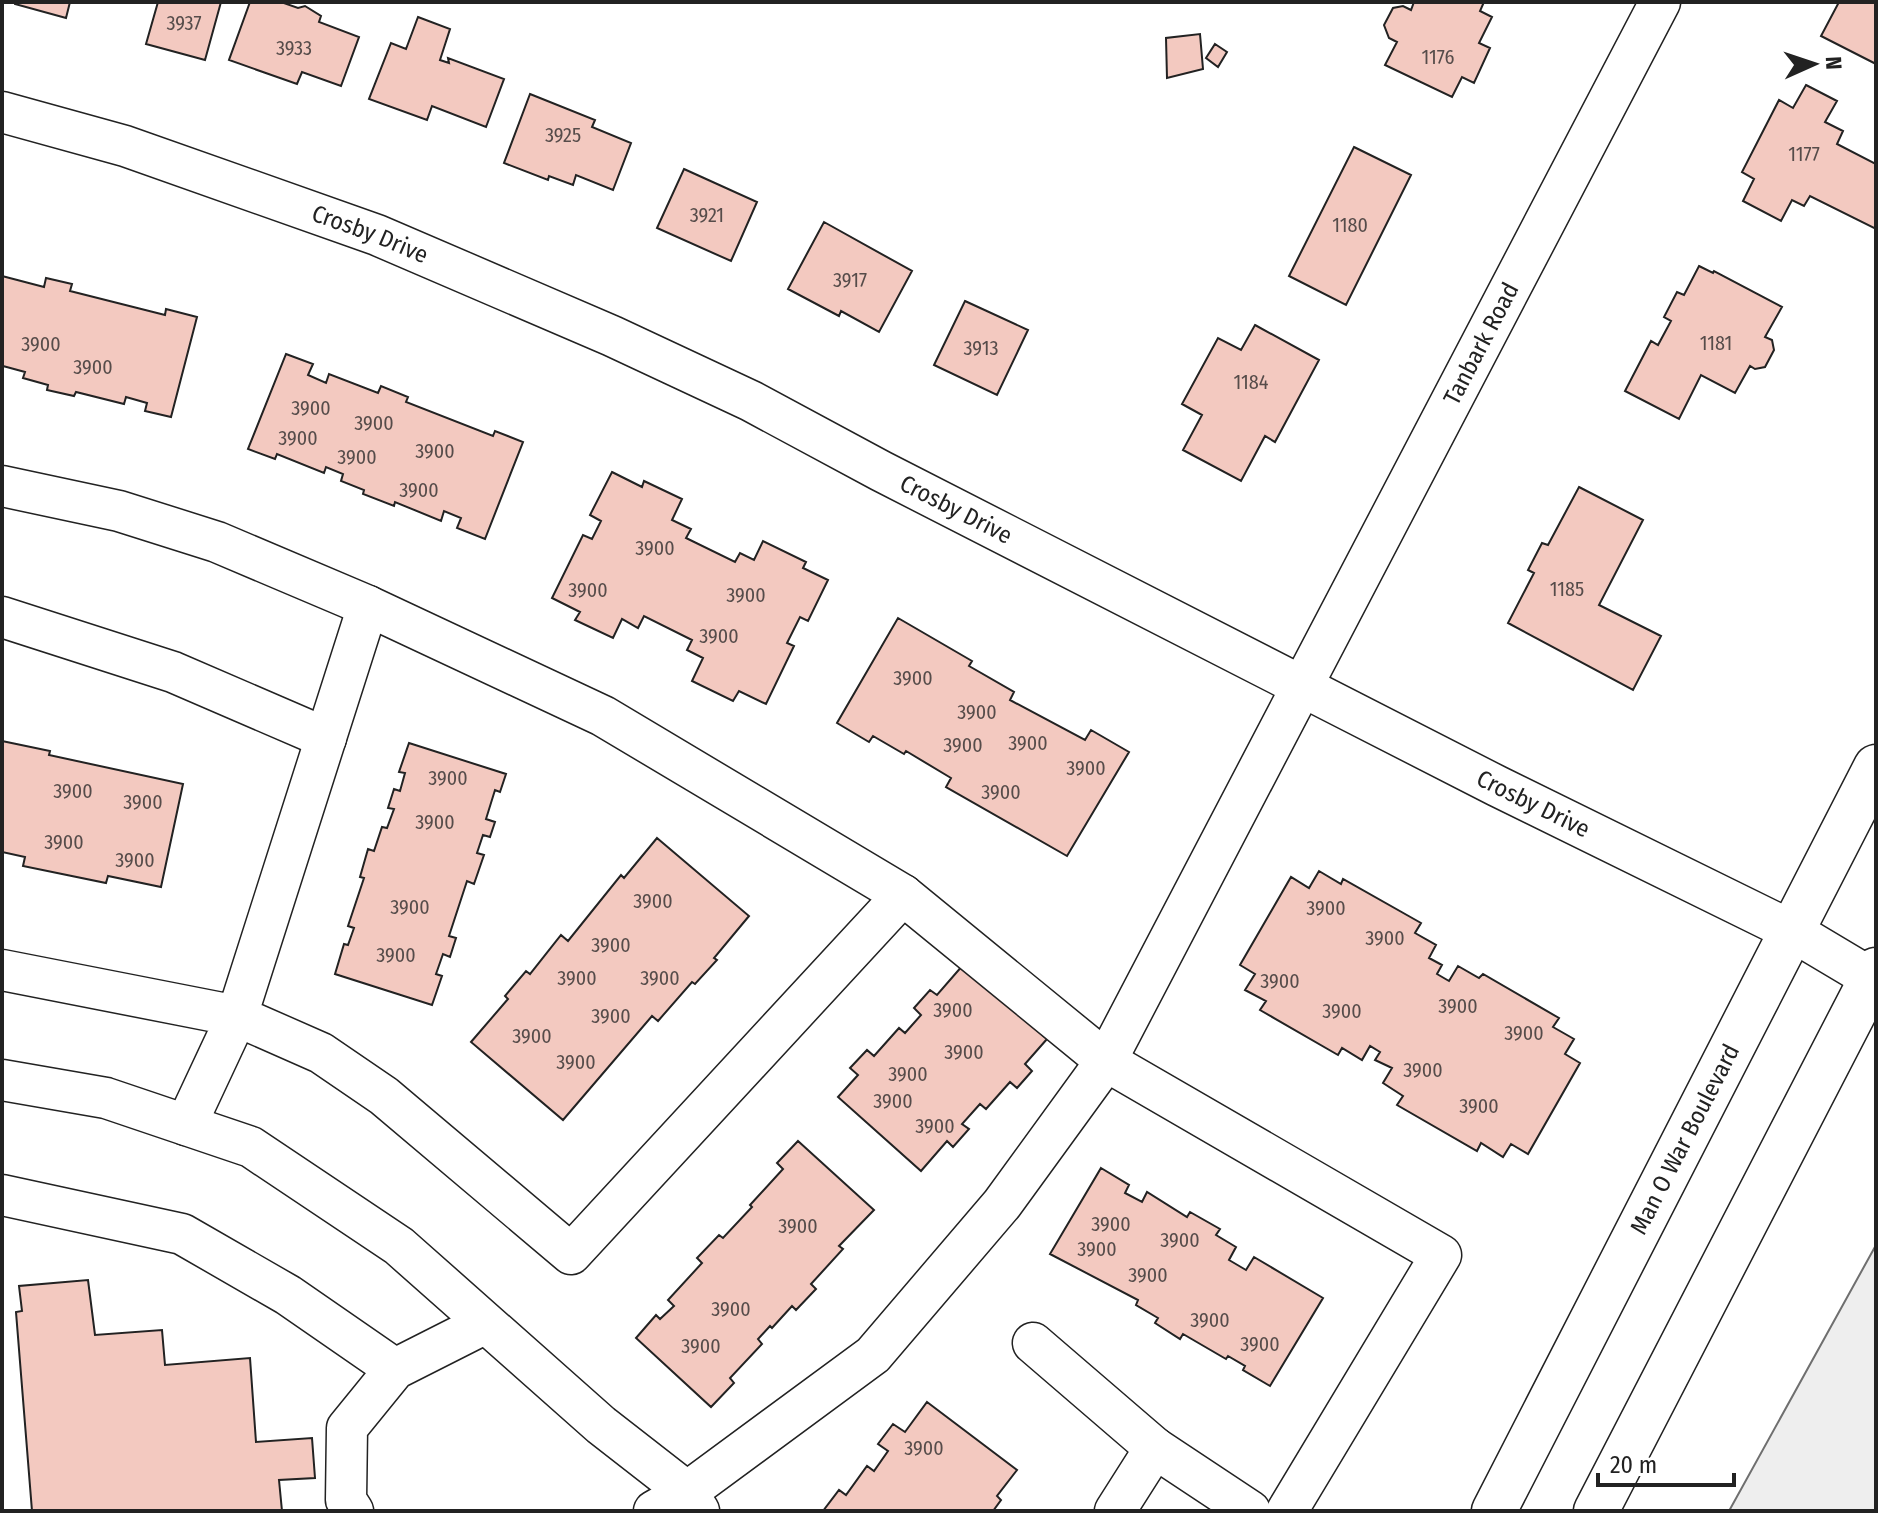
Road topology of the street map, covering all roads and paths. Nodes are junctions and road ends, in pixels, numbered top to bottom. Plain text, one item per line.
1 (1660, 2) edge
2 (2, 112) edge
3 (2, 486) edge
4 (368, 606) junction
5 (2, 617) edge
6 (1302, 684) junction
7 (326, 738) junction
8 (1876, 767) edge
9 (903, 895) junction
10 (1792, 931) junction
11 (2, 970) edge
12 (1874, 977) edge
13 (237, 1016) junction
14 (1106, 1061) junction
15 (2, 1080) edge
16 (186, 1125) junction
17 (2, 1195) edge
18 (484, 1324) junction
19 (1033, 1343) dead end
20 (395, 1369) junction
21 (1155, 1448) junction
22 (680, 1505) edge
23 (353, 1511) edge
24 (1115, 1511) edge
25 (1250, 1511) edge
26 (1287, 1511) edge
27 (1494, 1511) edge
28 (1596, 1511) edge

1 - 6 street, Tanbark Road
2 - 6 street, Crosby Drive
3 - 4 street
4 - 7 street
4 - 9 street
5 - 7 street
6 - 10 street, Crosby Drive
6 - 14 street, Tanbark Road
7 - 13 street
8 - 10 main road, Man O War Boulevard
9 - 13 street
9 - 14 street
10 - 12 street, Crosby Drive
10 - 27 main road, Man O War Boulevard
11 - 13 street
12 - 28 main road
13 - 16 street
14 - 22 street, Tanbark Road
14 - 26 street
15 - 16 street
16 - 18 street
17 - 20 street
18 - 20 street
18 - 22 street
19 - 21 street
20 - 23 street
21 - 24 street
21 - 25 street

